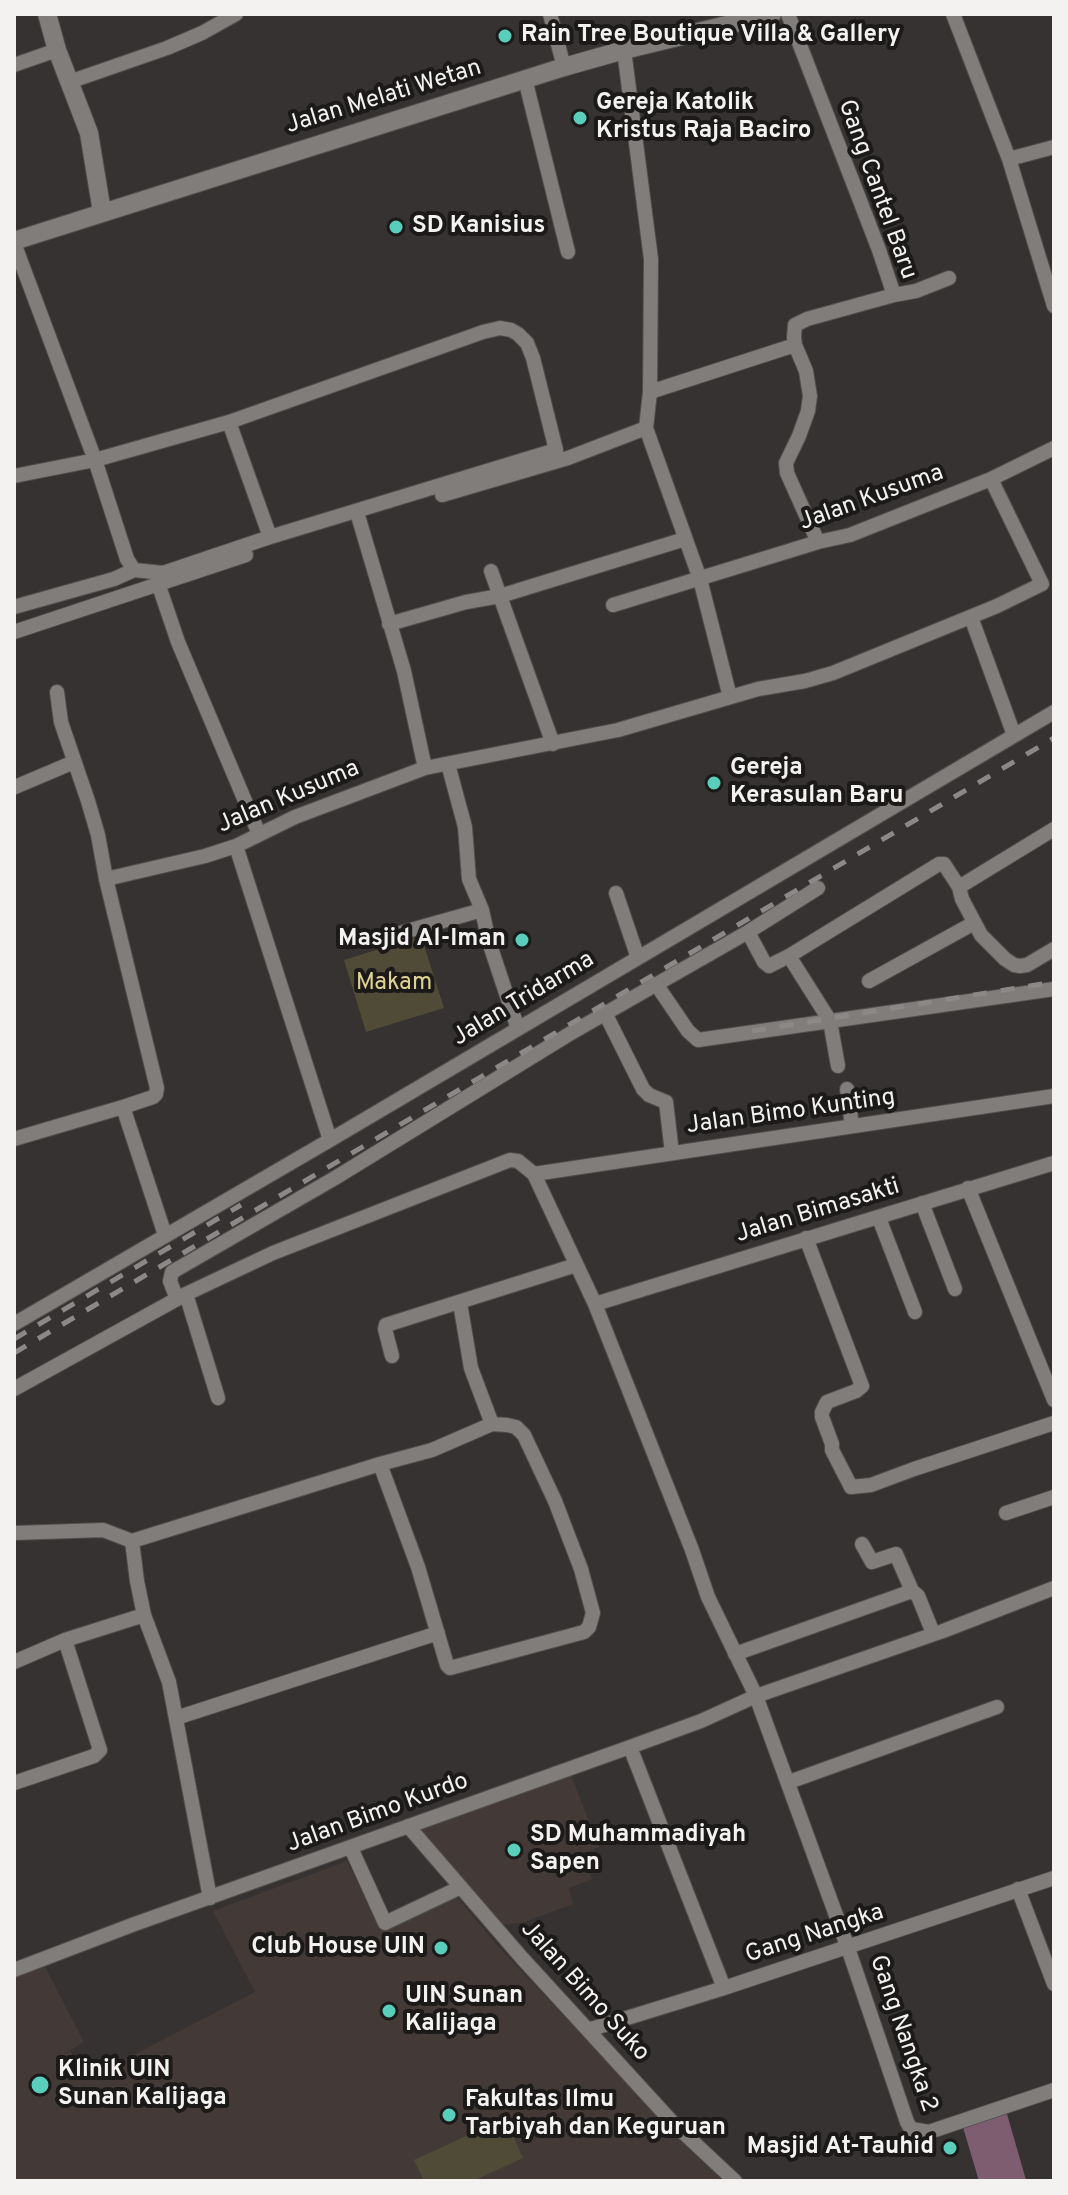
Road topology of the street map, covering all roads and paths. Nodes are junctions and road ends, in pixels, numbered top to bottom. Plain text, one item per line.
1 (47, 14) edge
2 (236, 14) edge
3 (550, 14) edge
4 (772, 14) edge
5 (788, 14) edge
6 (953, 14) edge
7 (57, 50) junction
8 (624, 50) junction
9 (14, 65) edge
10 (564, 67) junction
11 (525, 79) junction
12 (69, 82) junction
13 (1054, 147) edge
14 (1009, 159) junction
15 (102, 212) junction
16 (14, 242) edge
17 (568, 252) dead end
18 (1054, 252) edge
19 (1039, 256) junction
20 (949, 278) dead end
21 (894, 295) junction
22 (1054, 306) edge
23 (795, 345) junction
24 (650, 392) junction
25 (229, 422) junction
26 (646, 428) junction
27 (1054, 448) edge
28 (95, 460) junction
29 (14, 476) edge
30 (991, 479) junction
31 (359, 519) junction
32 (270, 537) junction
33 (685, 539) junction
34 (818, 542) junction
35 (134, 570) junction
36 (491, 571) dead end
37 (700, 579) junction
38 (1048, 580) edge
39 (159, 586) junction
40 (500, 596) junction
41 (613, 605) dead end
42 (14, 607) edge
43 (971, 617) junction
44 (389, 624) junction
45 (14, 632) edge
46 (57, 692) dead end
47 (730, 697) junction
48 (1054, 712) edge
49 (1014, 735) junction
50 (553, 744) junction
51 (74, 762) junction
52 (448, 764) junction
53 (425, 768) junction
54 (15, 787) edge
55 (1054, 829) edge
56 (259, 834) junction
57 (236, 846) junction
58 (106, 879) junction
59 (959, 887) junction
60 (818, 888) dead end
61 (616, 893) dead end
62 (482, 910) junction
63 (974, 923) junction
64 (748, 932) junction
65 (393, 935) dead end
66 (1054, 949) edge
67 (789, 956) junction
68 (638, 958) junction
69 (869, 981) dead end
70 (656, 984) junction
71 (1054, 989) edge
72 (605, 1013) junction
73 (830, 1021) junction
74 (518, 1029) junction
75 (838, 1066) dead end
76 (847, 1089) dead end
77 (1054, 1096) edge
78 (123, 1107) junction
79 (852, 1126) junction
80 (14, 1139) edge
81 (330, 1140) junction
82 (672, 1153) junction
83 (1054, 1163) edge
84 (534, 1174) junction
85 (968, 1188) junction
86 (922, 1203) junction
87 (879, 1218) junction
88 (165, 1235) junction
89 (806, 1238) junction
90 (576, 1265) junction
91 (955, 1289) dead end
92 (182, 1296) junction
93 (460, 1303) junction
94 (595, 1304) junction
95 (915, 1312) dead end
96 (14, 1324) edge
97 (392, 1356) dead end
98 (14, 1389) edge
99 (218, 1398) dead end
100 (1054, 1400) edge
101 (1054, 1423) edge
102 (492, 1424) junction
103 (380, 1464) junction
104 (1054, 1497) edge
105 (1006, 1513) dead end
106 (14, 1533) edge
107 (132, 1541) junction
108 (862, 1544) dead end
109 (1054, 1588) edge
110 (912, 1591) junction
111 (144, 1615) junction
112 (438, 1633) junction
113 (933, 1633) junction
114 (65, 1640) junction
115 (735, 1654) junction
116 (14, 1662) edge
117 (756, 1696) junction
118 (997, 1707) dead end
119 (176, 1718) junction
120 (630, 1747) junction
121 (789, 1782) junction
122 (14, 1783) edge
123 (408, 1826) junction
124 (351, 1848) junction
125 (1054, 1878) edge
126 (461, 1887) junction
127 (1018, 1889) junction
128 (210, 1898) junction
129 (848, 1948) junction
130 (14, 1970) edge
131 (1054, 1984) edge
132 (724, 1988) junction
133 (588, 2030) junction
134 (1054, 2090) edge
135 (735, 2181) edge

1 - 7 street
2 - 12 street
3 - 10 street
4 - 8 street, Jalan Melati Wetan
5 - 21 street, Gang Cantel Baru
6 - 14 street
7 - 9 street
7 - 12 street
8 - 10 street, Jalan Melati Wetan
8 - 24 street
10 - 11 street, Jalan Melati Wetan
11 - 15 street, Jalan Melati Wetan
11 - 17 street
12 - 15 street
13 - 14 street
14 - 19 street
15 - 16 street, Jalan Melati Wetan
16 - 28 street
18 - 19 street
19 - 22 street
20 - 21 street
21 - 23 street, Gang Cantel Baru
23 - 24 street
23 - 34 street
24 - 26 street
25 - 28 street
25 - 32 street
25 - 32 street
26 - 31 street
26 - 33 street
27 - 30 street, Jalan Kusuma
28 - 29 street
28 - 35 street
30 - 34 street, Jalan Kusuma
30 - 38 street
31 - 39 street
31 - 44 street
32 - 35 street
33 - 37 street
33 - 40 street
34 - 37 street, Jalan Kusuma
35 - 42 street
36 - 40 street
37 - 41 street, Jalan Kusuma
37 - 47 street
38 - 43 street, Jalan Kusuma
39 - 45 street
39 - 56 street
40 - 44 street
40 - 50 street
43 - 47 street, Jalan Kusuma
43 - 49 street
44 - 53 street
46 - 51 street
47 - 50 street, Jalan Kusuma
48 - 49 street, Jalan Tridarma
49 - 68 street, Jalan Tridarma
50 - 52 street, Jalan Kusuma
51 - 54 street
51 - 58 street
52 - 53 street, Jalan Kusuma
52 - 62 street
53 - 56 street, Jalan Kusuma
55 - 59 street
56 - 57 street, Jalan Kusuma
57 - 58 street, Jalan Kusuma
57 - 81 street
58 - 78 street
59 - 63 street
59 - 67 street
60 - 64 street
61 - 68 street
62 - 65 street
62 - 74 street
63 - 66 street
63 - 69 street
64 - 67 street
64 - 70 street
67 - 73 street
68 - 74 street, Jalan Tridarma
70 - 72 street
70 - 73 street
71 - 73 street
72 - 82 street
72 - 92 street
73 - 75 street
74 - 81 street, Jalan Tridarma
76 - 79 street
77 - 79 street, Jalan Bimo Kunting
78 - 80 street
78 - 88 street
79 - 82 street, Jalan Bimo Kunting
81 - 88 street, Jalan Tridarma
82 - 84 street, Jalan Bimo Kunting
83 - 85 street, Jalan Bimasakti
84 - 90 street
84 - 92 street
85 - 86 street, Jalan Bimasakti
85 - 100 street
86 - 87 street, Jalan Bimasakti
86 - 91 street
87 - 89 street, Jalan Bimasakti
87 - 95 street
88 - 96 street, Jalan Tridarma
89 - 94 street, Jalan Bimasakti
89 - 101 street
90 - 93 street
90 - 94 street
92 - 98 street
92 - 99 street
93 - 97 street
93 - 102 street
94 - 115 street
102 - 103 street
102 - 112 street
103 - 107 street
103 - 112 street
104 - 105 street
106 - 107 street
107 - 111 street
108 - 110 street
109 - 113 street, Jalan Bimo Kurdo
110 - 113 street
110 - 115 street
111 - 114 street
111 - 119 street
112 - 119 street
113 - 117 street, Jalan Bimo Kurdo
114 - 116 street
114 - 122 street
115 - 117 street
117 - 120 street, Jalan Bimo Kurdo
117 - 121 street
118 - 121 street
119 - 128 street
120 - 123 street, Jalan Bimo Kurdo
120 - 132 street
121 - 129 street
123 - 124 street, Jalan Bimo Kurdo
123 - 126 street, Jalan Bimo Suko
124 - 126 street
124 - 128 street, Jalan Bimo Kurdo
125 - 127 street, Gang Nangka
126 - 133 street, Jalan Bimo Suko
127 - 129 street, Gang Nangka
127 - 131 street
128 - 130 street, Jalan Bimo Kurdo
129 - 132 street, Gang Nangka
129 - 134 street, Gang Nangka 2
132 - 133 street, Gang Nangka
133 - 135 street, Jalan Bimo Suko

